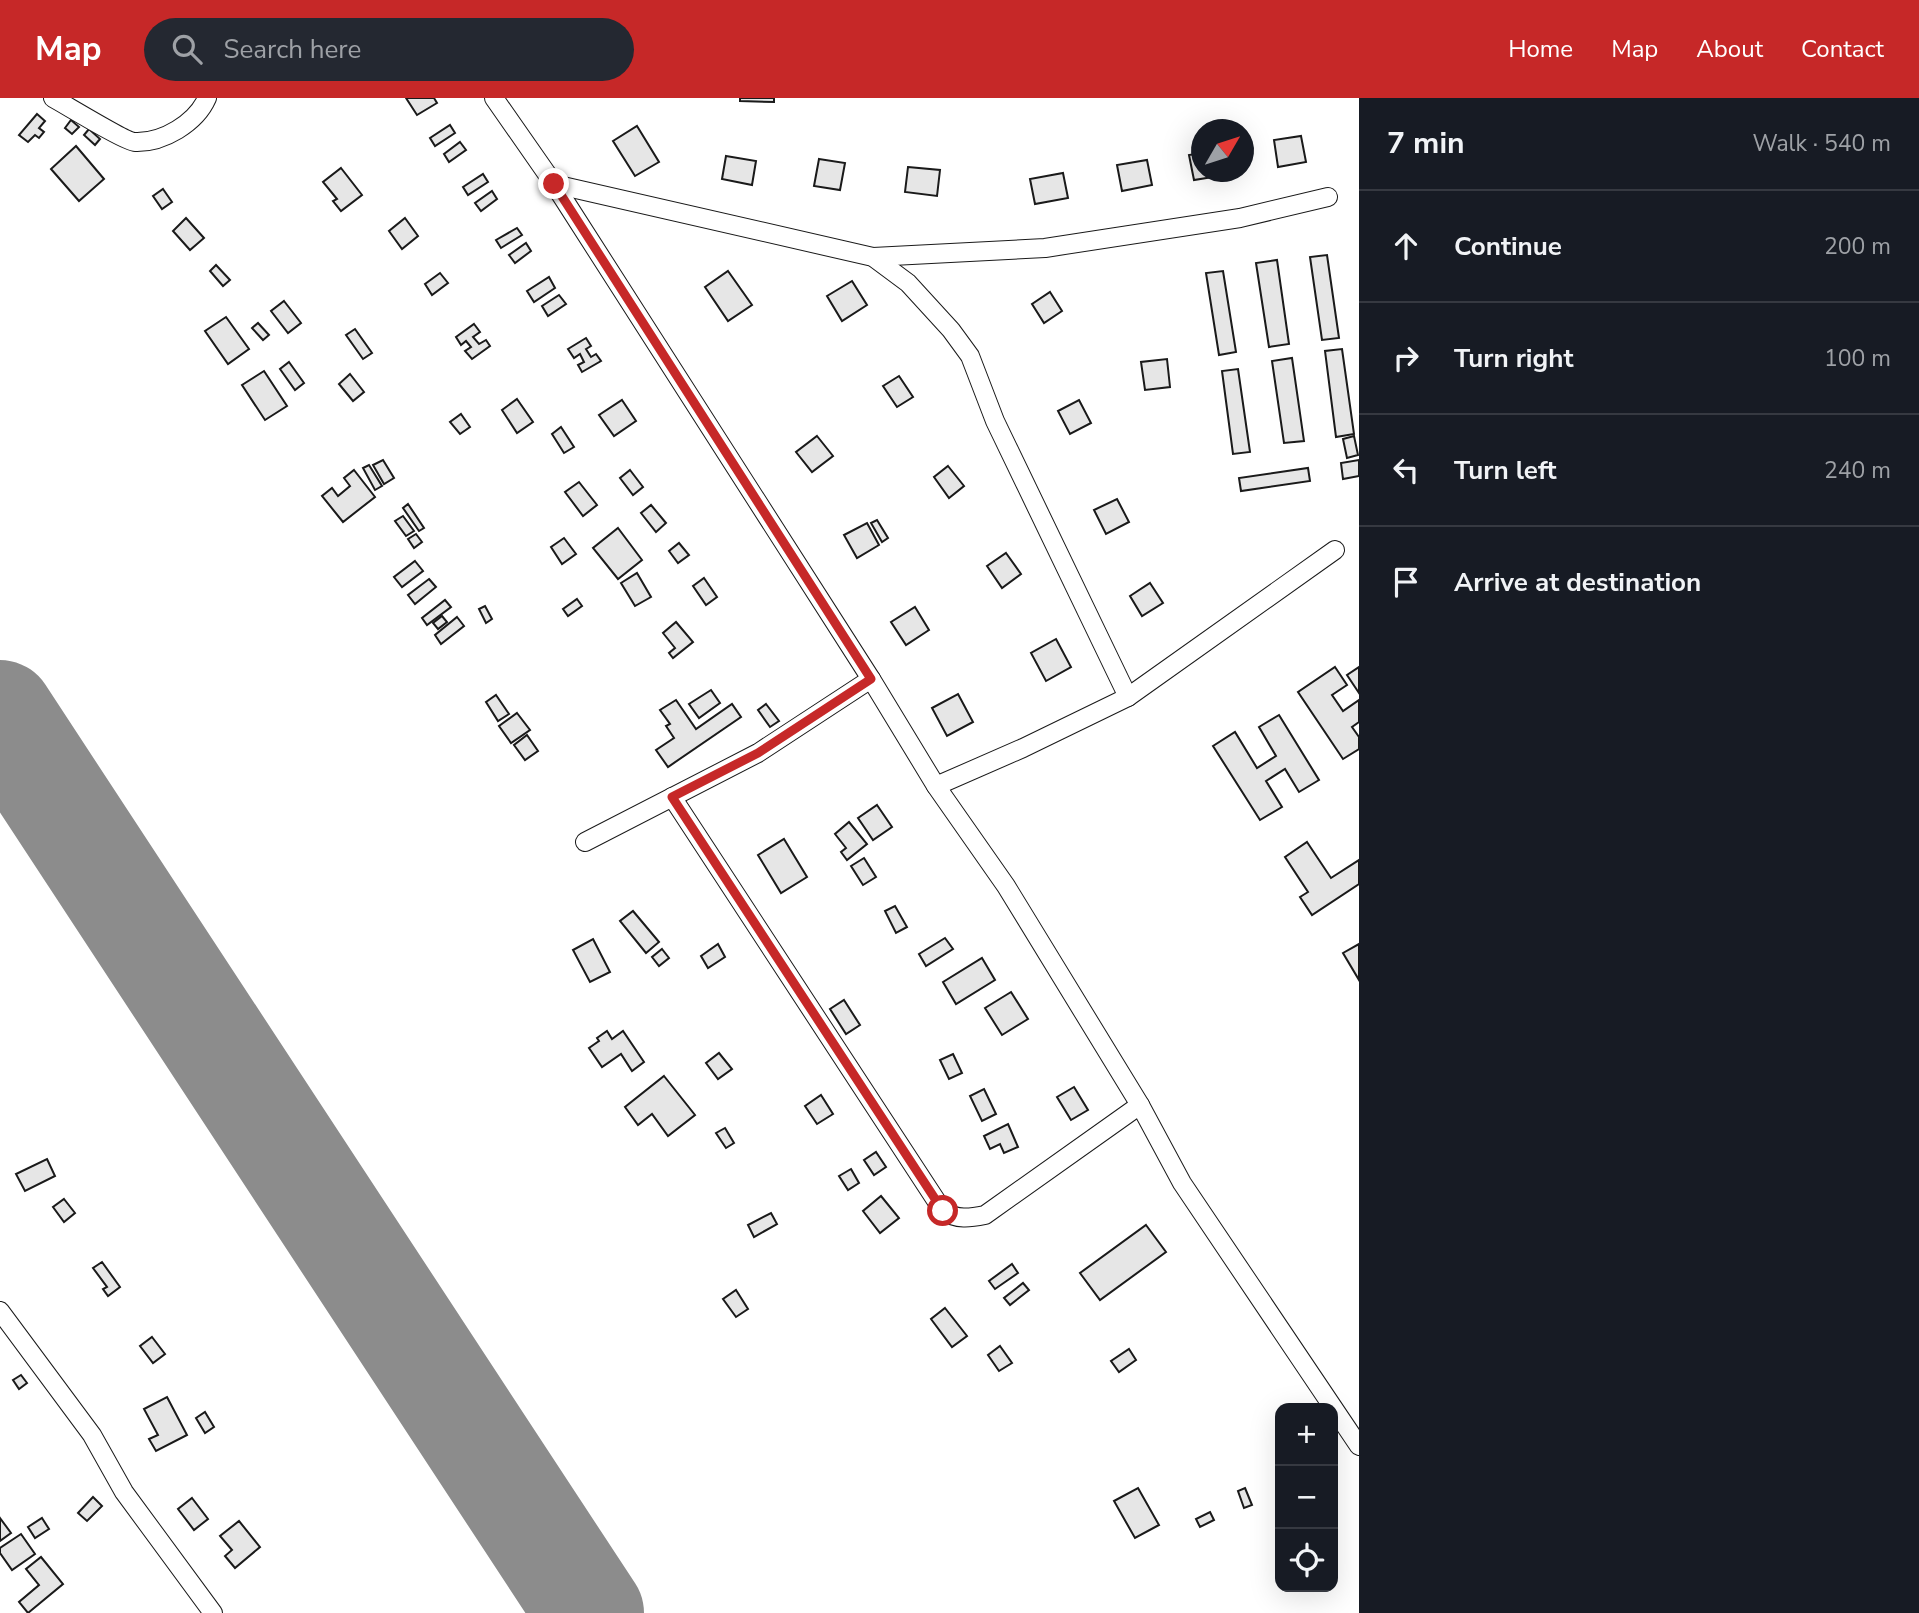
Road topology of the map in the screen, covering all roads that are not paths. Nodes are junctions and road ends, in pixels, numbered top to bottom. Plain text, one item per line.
1 (53, 98) edge
2 (207, 98) edge
3 (494, 98) edge
4 (554, 184) junction
5 (1328, 197) dead end
6 (873, 257) junction
7 (1335, 550) dead end
8 (871, 679) junction
9 (1128, 697) junction
10 (936, 786) junction
11 (672, 797) junction
12 (585, 842) dead end
13 (1140, 1105) junction
14 (0, 1311) edge
15 (1359, 1446) edge
16 (213, 1613) edge

1 - 2 street
3 - 4 street
4 - 6 street
4 - 8 street
5 - 6 street
6 - 9 street
7 - 9 street
8 - 10 street
8 - 11 street
9 - 10 street
10 - 13 street
11 - 12 street
11 - 13 street
13 - 15 street
14 - 16 street

